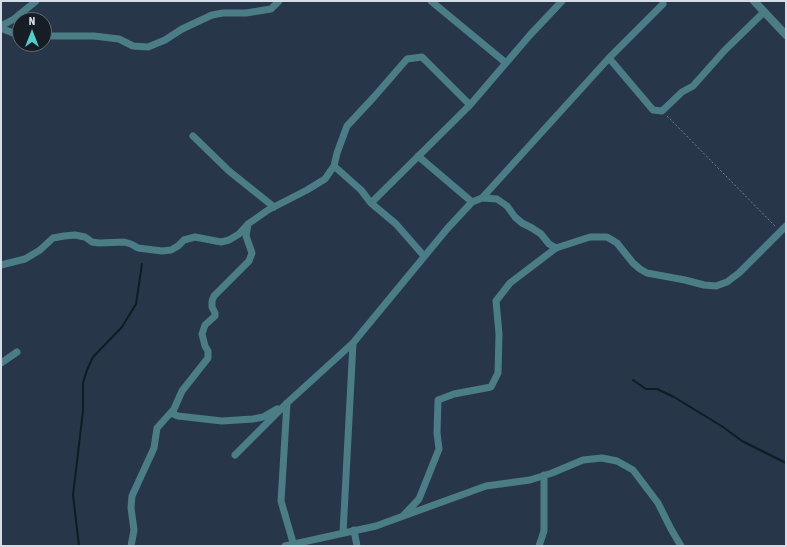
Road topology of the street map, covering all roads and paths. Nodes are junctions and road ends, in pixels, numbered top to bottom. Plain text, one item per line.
1 (36, 1) edge
2 (279, 1) edge
3 (431, 1) edge
4 (562, 1) edge
5 (754, 1) edge
6 (662, 2) edge
7 (764, 12) junction
8 (1, 27) edge
9 (12, 32) edge
10 (786, 35) edge
11 (52, 36) edge
12 (609, 58) junction
13 (506, 63) junction
14 (470, 105) junction
15 (662, 110) junction
16 (193, 136) dead end
17 (418, 156) junction
18 (334, 166) junction
19 (482, 198) junction
20 (472, 202) junction
21 (371, 203) junction
22 (274, 207) junction
23 (248, 224) junction
24 (786, 226) edge
25 (780, 232) junction
26 (556, 248) junction
27 (424, 256) junction
28 (1, 265) edge
29 (353, 343) junction
30 (17, 352) dead end
31 (1, 363) edge
32 (287, 403) junction
33 (171, 413) junction
34 (235, 455) dead end
35 (544, 475) junction
36 (403, 516) junction
37 (354, 530) junction
38 (343, 533) junction
39 (294, 545) edge
40 (131, 546) edge
41 (285, 546) edge
42 (357, 546) edge
43 (539, 546) edge
44 (681, 546) edge

1 - 8 street
2 - 11 street
3 - 13 street
4 - 13 street
5 - 7 street
6 - 12 street
7 - 10 street
7 - 15 street
8 - 9 street
12 - 15 street
12 - 19 street
13 - 14 street
14 - 17 street
14 - 18 street
15 - 25 path
16 - 22 street
17 - 20 street
17 - 21 street
18 - 21 street
18 - 22 street
19 - 20 street
19 - 26 street
20 - 27 street
21 - 27 street
22 - 23 street
23 - 28 street
23 - 33 street
24 - 25 street
25 - 26 street
26 - 36 street
27 - 29 street
29 - 32 street
29 - 38 street
30 - 31 street
32 - 33 street
32 - 34 street
32 - 39 street
33 - 40 street
35 - 36 street
35 - 43 street
35 - 44 street
36 - 37 street
37 - 38 street
37 - 42 street
38 - 39 street
39 - 41 street

